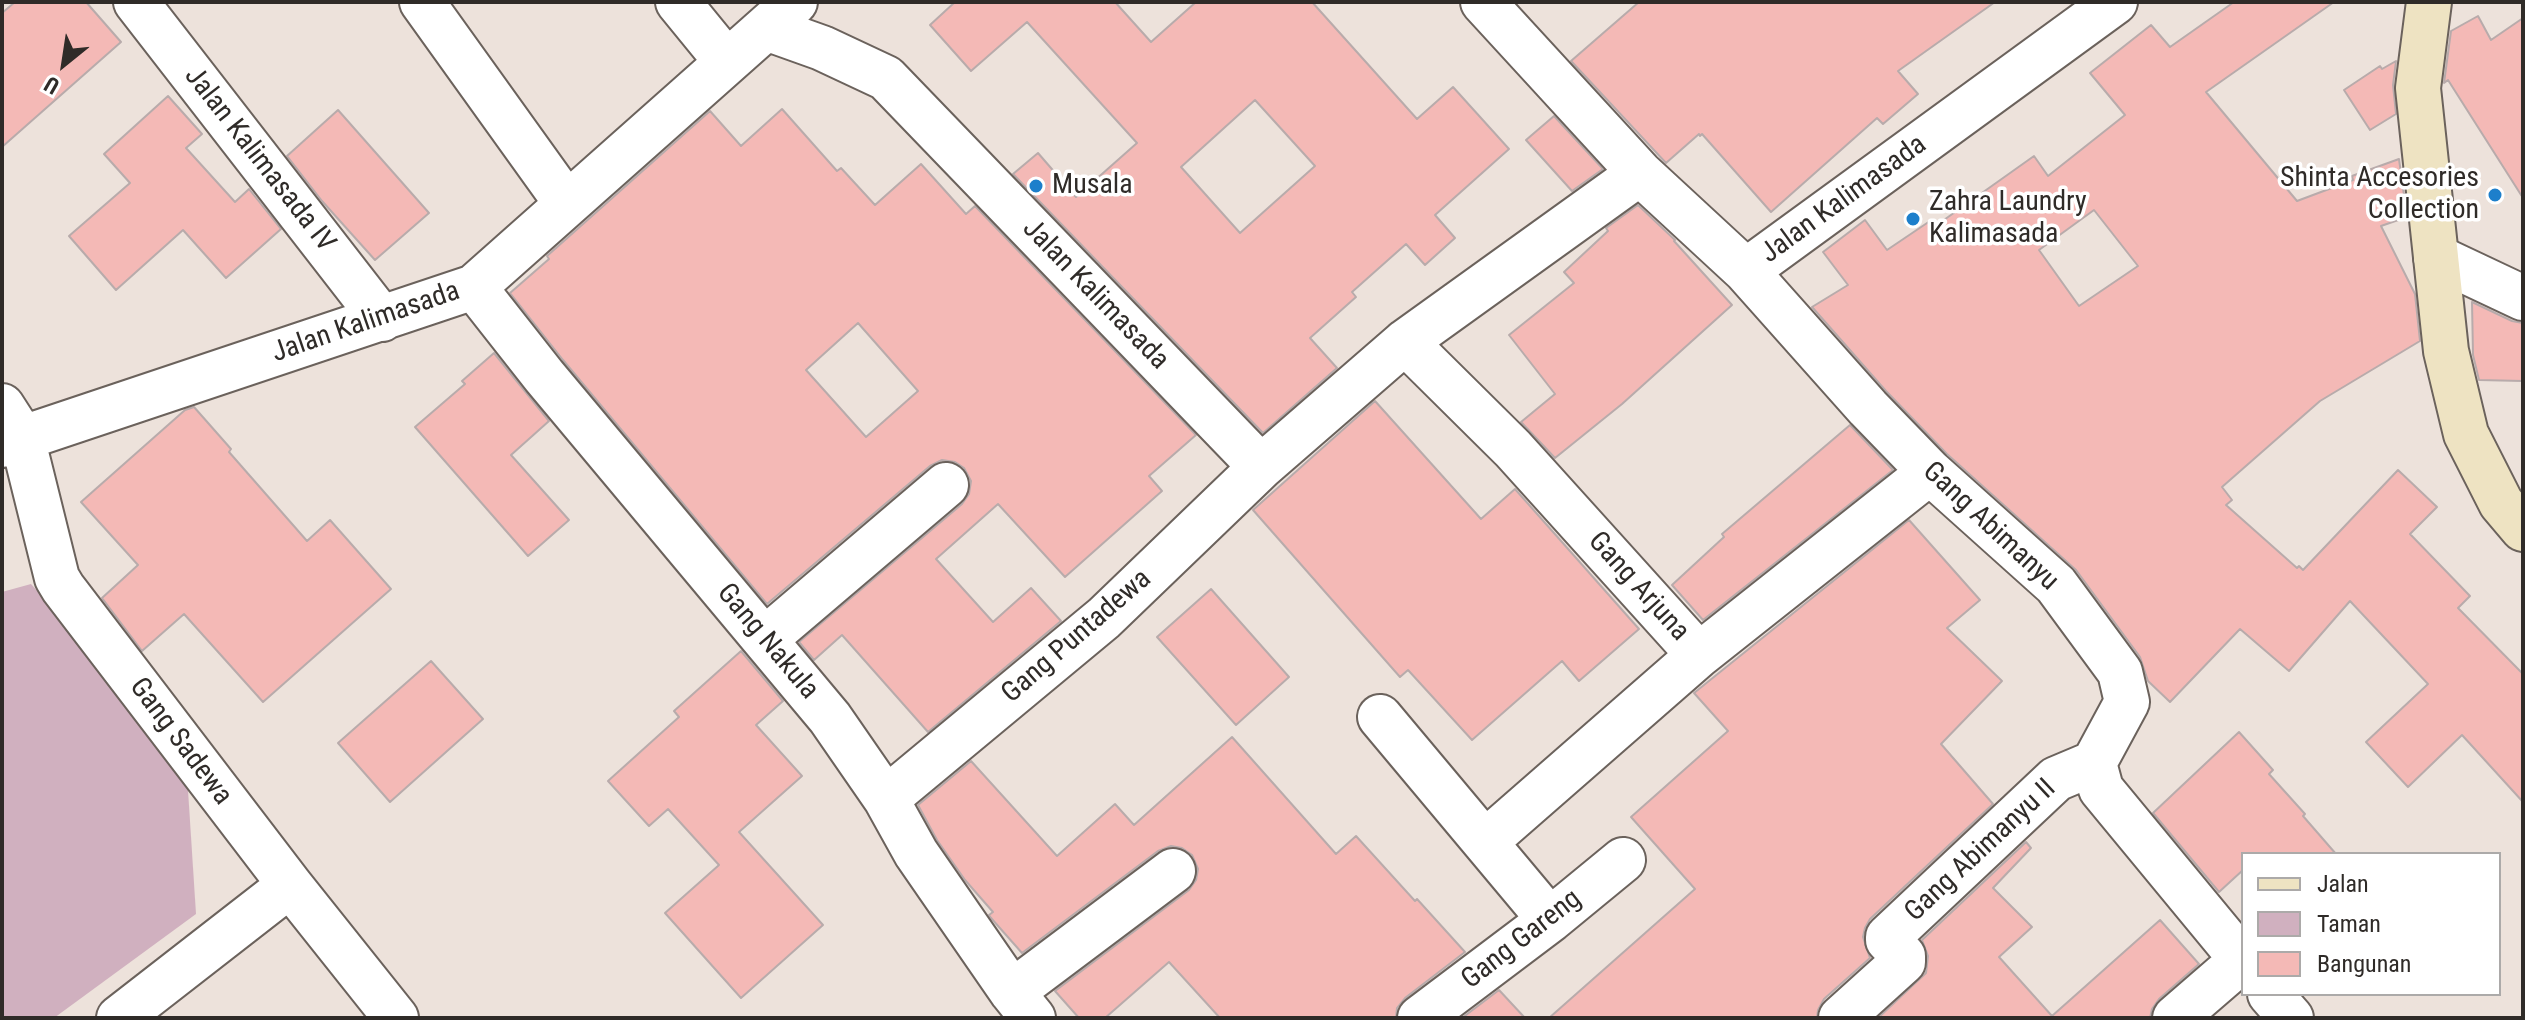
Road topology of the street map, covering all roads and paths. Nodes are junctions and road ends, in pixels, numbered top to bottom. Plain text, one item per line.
1 (136, 2) edge
2 (422, 2) edge
3 (678, 2) edge
4 (2115, 2) edge
5 (2429, 2) edge
6 (1493, 6) edge
7 (781, 15) edge
8 (727, 62) junction
9 (1640, 173) junction
10 (567, 204) junction
11 (2436, 257) junction
12 (1746, 271) junction
13 (474, 287) junction
14 (2523, 298) edge
15 (382, 319) junction
16 (1405, 342) junction
17 (9, 429) edge
18 (1261, 467) junction
19 (1930, 472) junction
20 (946, 485) dead end
21 (2523, 529) edge
22 (765, 639) junction
23 (1699, 655) junction
24 (1380, 717) dead end
25 (2094, 763) junction
26 (886, 799) junction
27 (1485, 842) junction
28 (1623, 860) dead end
29 (1173, 871) dead end
30 (290, 885) junction
31 (1550, 920) junction
32 (2241, 960) edge
33 (2241, 962) edge
34 (2272, 996) edge
35 (1023, 1005) edge
36 (119, 1018) edge
37 (396, 1018) edge
38 (1420, 1018) edge
39 (1841, 1018) edge
40 (2175, 1018) edge
41 (2291, 1018) edge

1 - 15 street, Jalan Kalimasada IV
2 - 10 street
3 - 8 street
4 - 12 street, Jalan Kalimasada
5 - 11 main road
6 - 9 street, Jalan Kalimasada
7 - 8 street, Jalan Kalimasada
7 - 18 street, Jalan Kalimasada
8 - 10 street, Jalan Kalimasada
9 - 12 street, Jalan Kalimasada
9 - 16 street
10 - 13 street, Jalan Kalimasada
11 - 14 street
11 - 21 main road
12 - 19 street, Gang Abimanyu
13 - 15 street, Jalan Kalimasada
13 - 22 street, Gang Nakula
15 - 17 street, Jalan Kalimasada
16 - 18 street
16 - 23 street, Gang Arjuna
17 - 30 street, Gang Sadewa
18 - 26 street, Gang Puntadewa
19 - 23 street, Gang Arjuna
19 - 25 street, Gang Abimanyu
20 - 22 street
22 - 26 street, Gang Nakula
23 - 27 street
24 - 27 street
25 - 32 street
25 - 39 street, Gang Abimanyu II
26 - 35 street, Gang Nakula
27 - 31 street
28 - 31 street, Gang Gareng
29 - 35 street
30 - 36 street
30 - 37 street, Gang Sadewa
31 - 38 street, Gang Gareng
33 - 40 street
34 - 41 street

